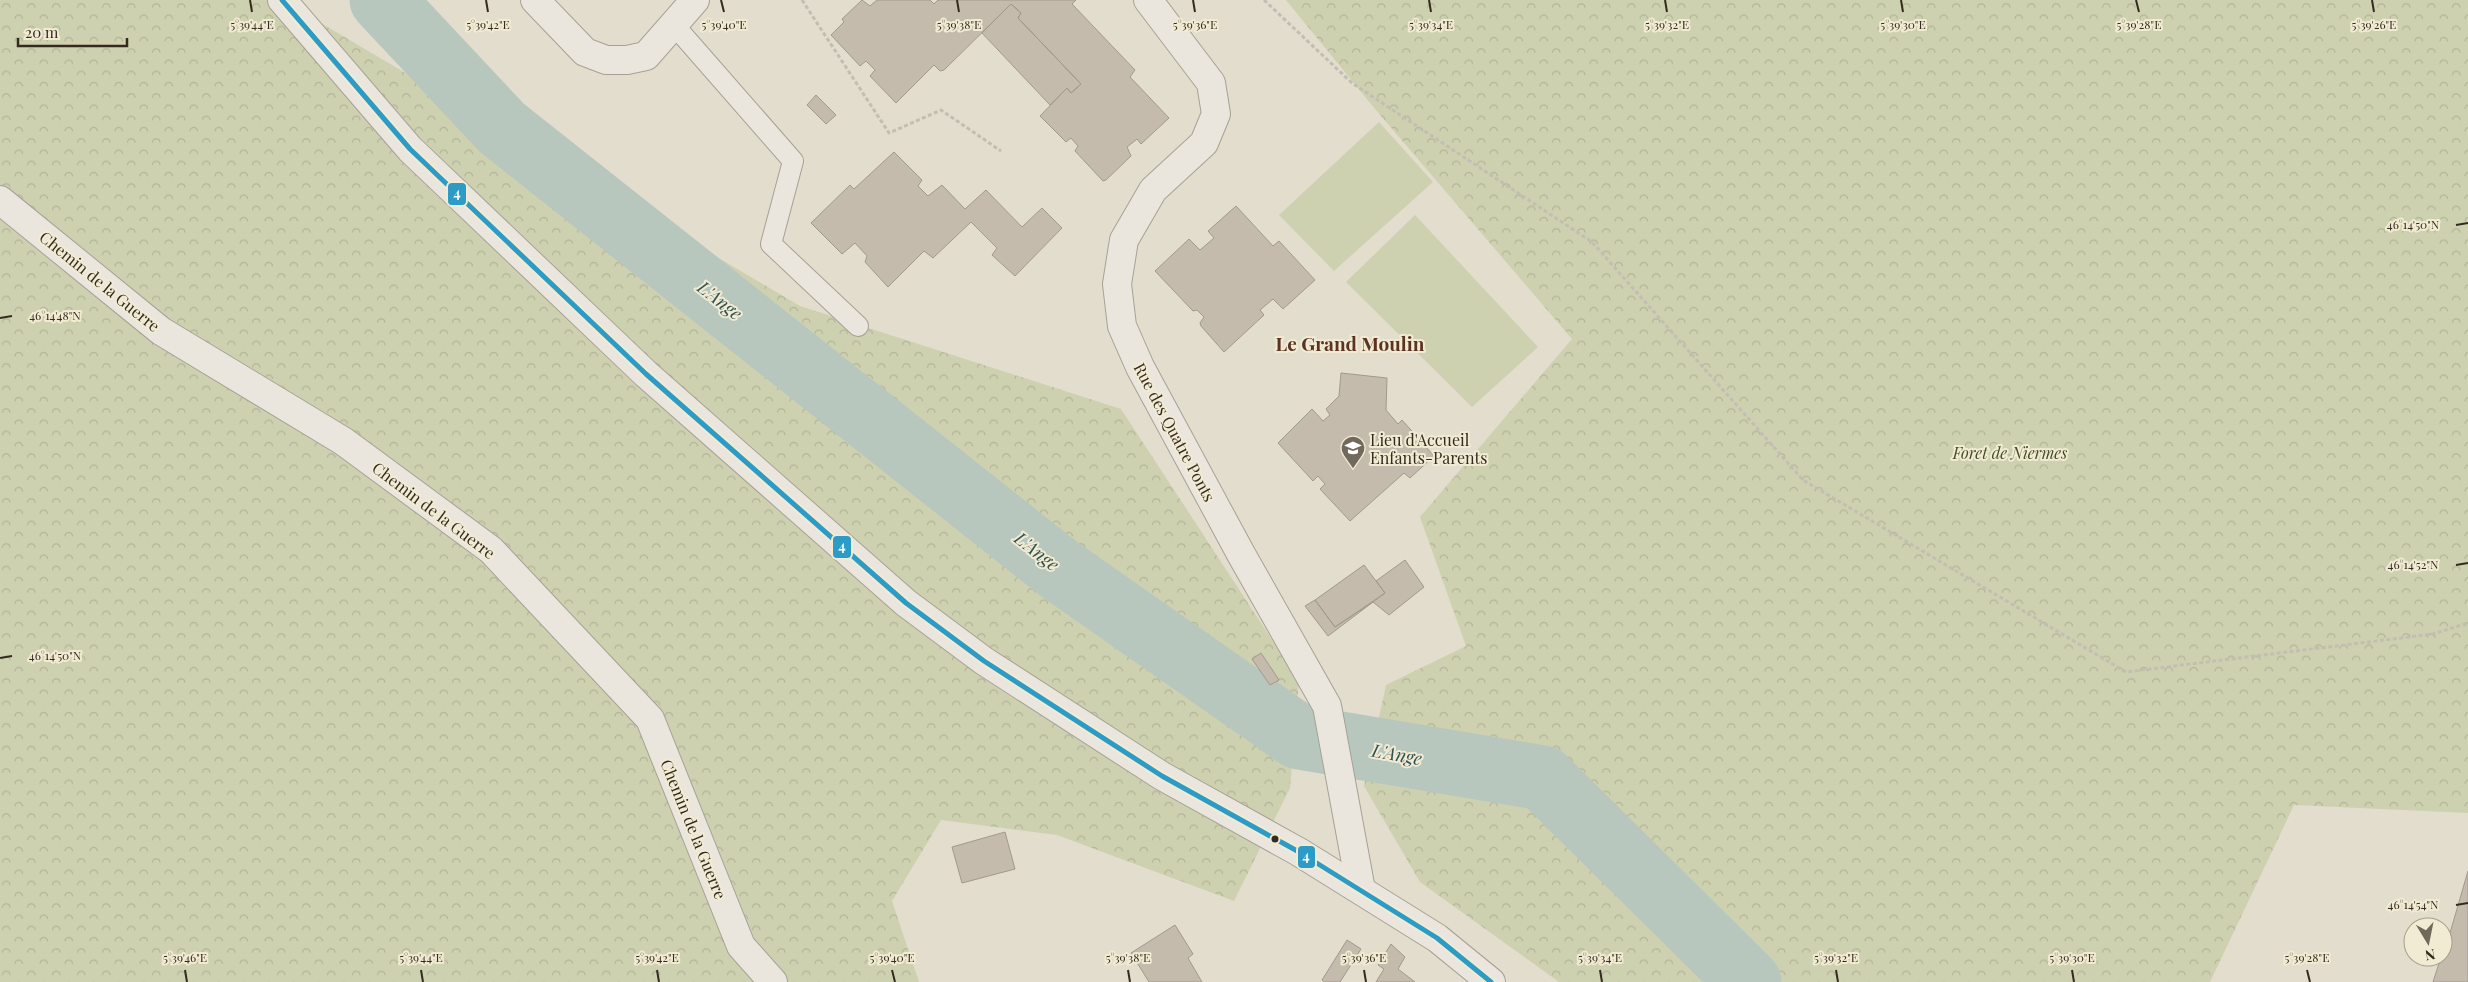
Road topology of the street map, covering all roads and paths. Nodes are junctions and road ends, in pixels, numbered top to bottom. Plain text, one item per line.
1 (282, 0) edge
2 (535, 0) edge
3 (695, 0) edge
4 (802, 0) edge
5 (1148, 0) edge
6 (1264, 0) edge
7 (674, 25) junction
8 (1001, 151) dead end
9 (0, 200) edge
10 (858, 326) dead end
11 (2468, 623) edge
12 (1361, 890) junction
13 (773, 982) edge
14 (1491, 982) edge

1 - 12 street
2 - 7 street
3 - 7 street
4 - 8 path
5 - 12 street, Rue des Quatre Ponts
6 - 11 path
7 - 10 lane
9 - 13 street, Chemin de la Guerre
12 - 14 street

